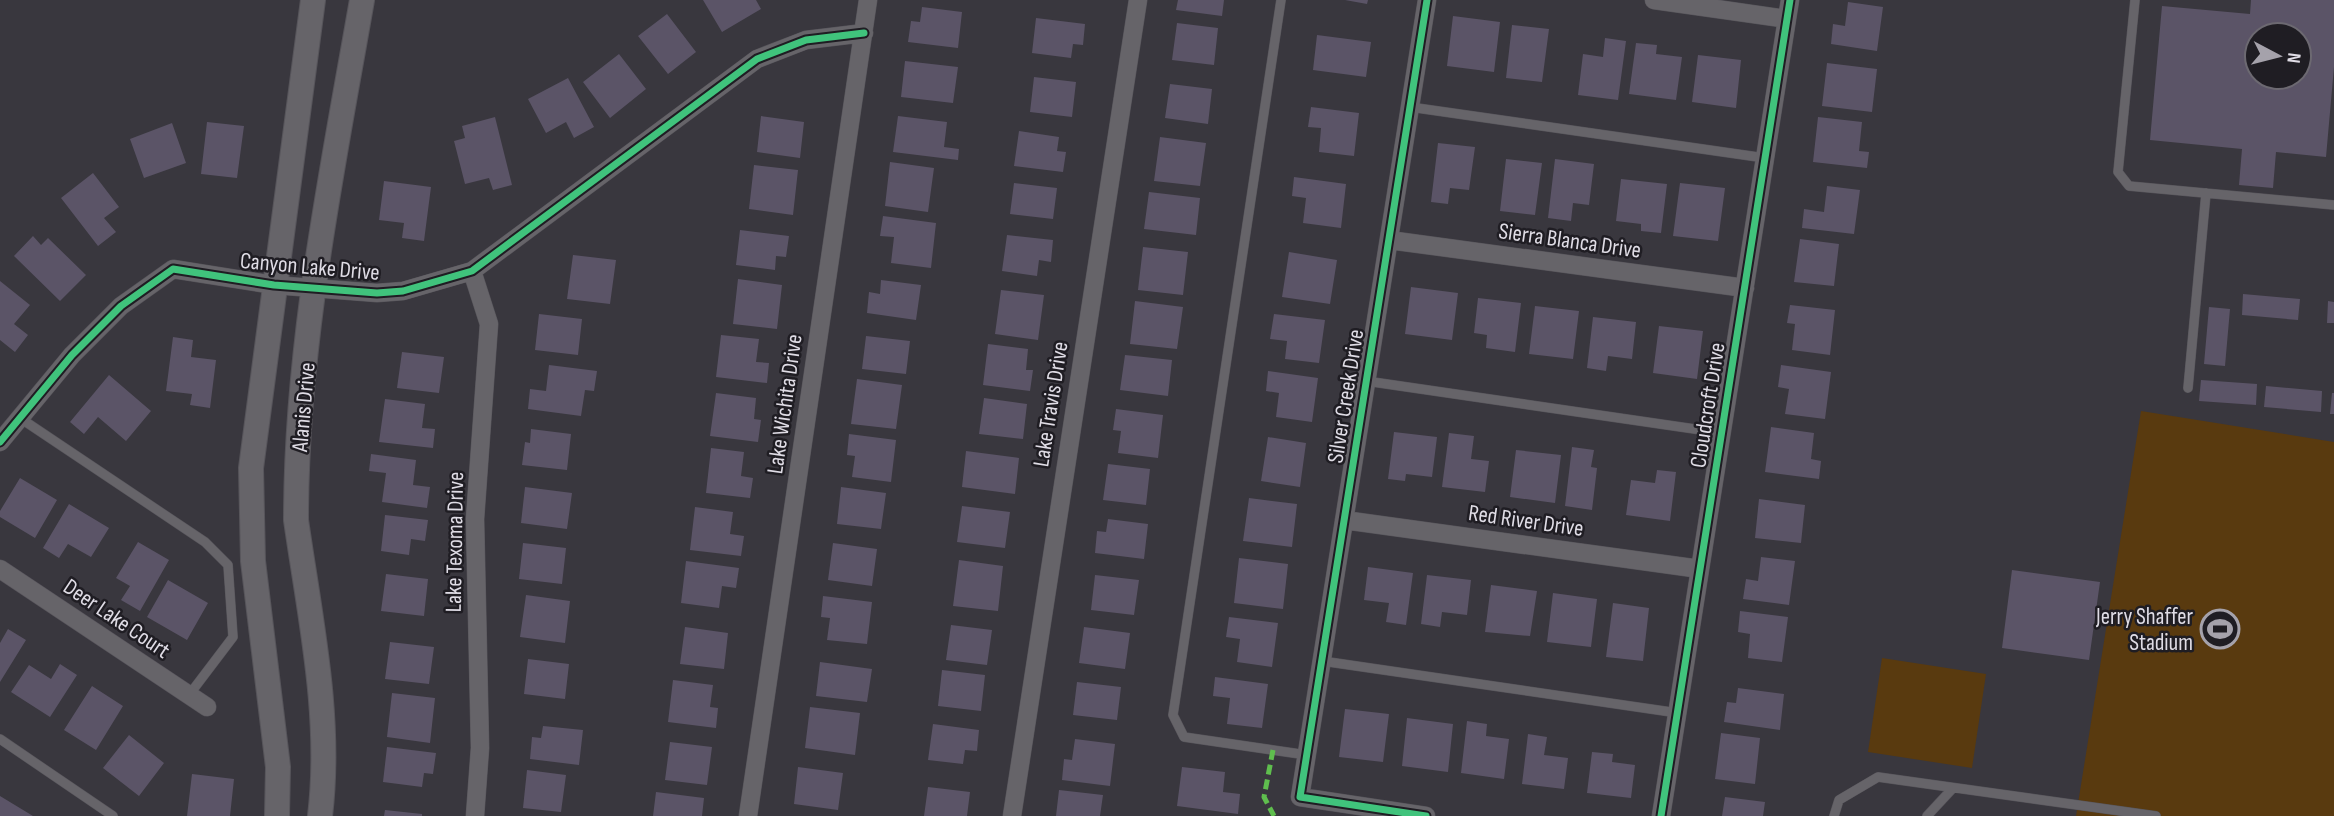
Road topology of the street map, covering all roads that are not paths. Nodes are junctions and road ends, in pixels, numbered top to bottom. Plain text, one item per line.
1 (313, 0) edge
2 (362, 0) edge
3 (868, 0) edge
4 (1138, 0) edge
5 (1280, 0) edge
6 (1427, 0) edge
7 (1654, 0) edge
8 (1790, 0) edge
9 (2135, 0) edge
10 (1787, 19) junction
11 (864, 33) junction
12 (1410, 107) junction
13 (1765, 158) junction
14 (2206, 193) junction
15 (2334, 205) edge
16 (1389, 240) junction
17 (472, 271) junction
18 (274, 285) junction
19 (312, 287) junction
20 (1745, 288) junction
21 (1366, 381) junction
22 (2188, 387) dead end
23 (20, 418) junction
24 (1722, 433) junction
25 (0, 442) edge
26 (1345, 520) junction
27 (0, 569) edge
28 (1700, 569) junction
29 (1322, 662) junction
30 (189, 695) junction
31 (207, 707) dead end
32 (1678, 713) junction
33 (0, 739) edge
34 (1307, 755) junction
35 (1953, 788) junction
36 (113, 816) edge
37 (276, 816) edge
38 (320, 816) edge
39 (475, 816) edge
40 (748, 816) edge
41 (1012, 816) edge
42 (1426, 816) edge
43 (1661, 816) edge
44 (1834, 816) edge
45 (1927, 816) edge
46 (2156, 816) edge

1 - 18 main road, Alanis Drive
2 - 19 main road, Alanis Drive
3 - 11 street, Lake Wichita Drive
4 - 41 street, Lake Travis Drive
5 - 34 lane
6 - 12 street, Silver Creek Drive
7 - 10 street
8 - 10 street, Cloudcroft Drive
9 - 14 lane
10 - 13 street, Cloudcroft Drive
11 - 17 street, Canyon Lake Drive
11 - 40 street, Lake Wichita Drive
12 - 13 lane
12 - 16 street, Silver Creek Drive
13 - 20 street, Cloudcroft Drive
14 - 15 lane
14 - 22 lane
16 - 20 street, Sierra Blanca Drive
16 - 21 street, Silver Creek Drive
17 - 19 street, Canyon Lake Drive
17 - 39 street, Lake Texoma Drive
18 - 19 street, Canyon Lake Drive
18 - 23 street, Canyon Lake Drive
18 - 37 main road, Alanis Drive
19 - 38 main road, Alanis Drive
20 - 24 street, Cloudcroft Drive
21 - 24 lane
21 - 26 street, Silver Creek Drive
23 - 25 street, Canyon Lake Drive
23 - 30 lane
24 - 28 street, Cloudcroft Drive
26 - 28 street, Red River Drive
26 - 29 street, Silver Creek Drive
27 - 30 street, Deer Lake Court
28 - 32 street, Cloudcroft Drive
29 - 32 lane
29 - 34 street, Silver Creek Drive
30 - 31 street, Deer Lake Court
32 - 43 street, Cloudcroft Drive
33 - 36 lane
34 - 42 street, Silver Creek Drive
35 - 44 lane
35 - 45 lane
35 - 46 lane

